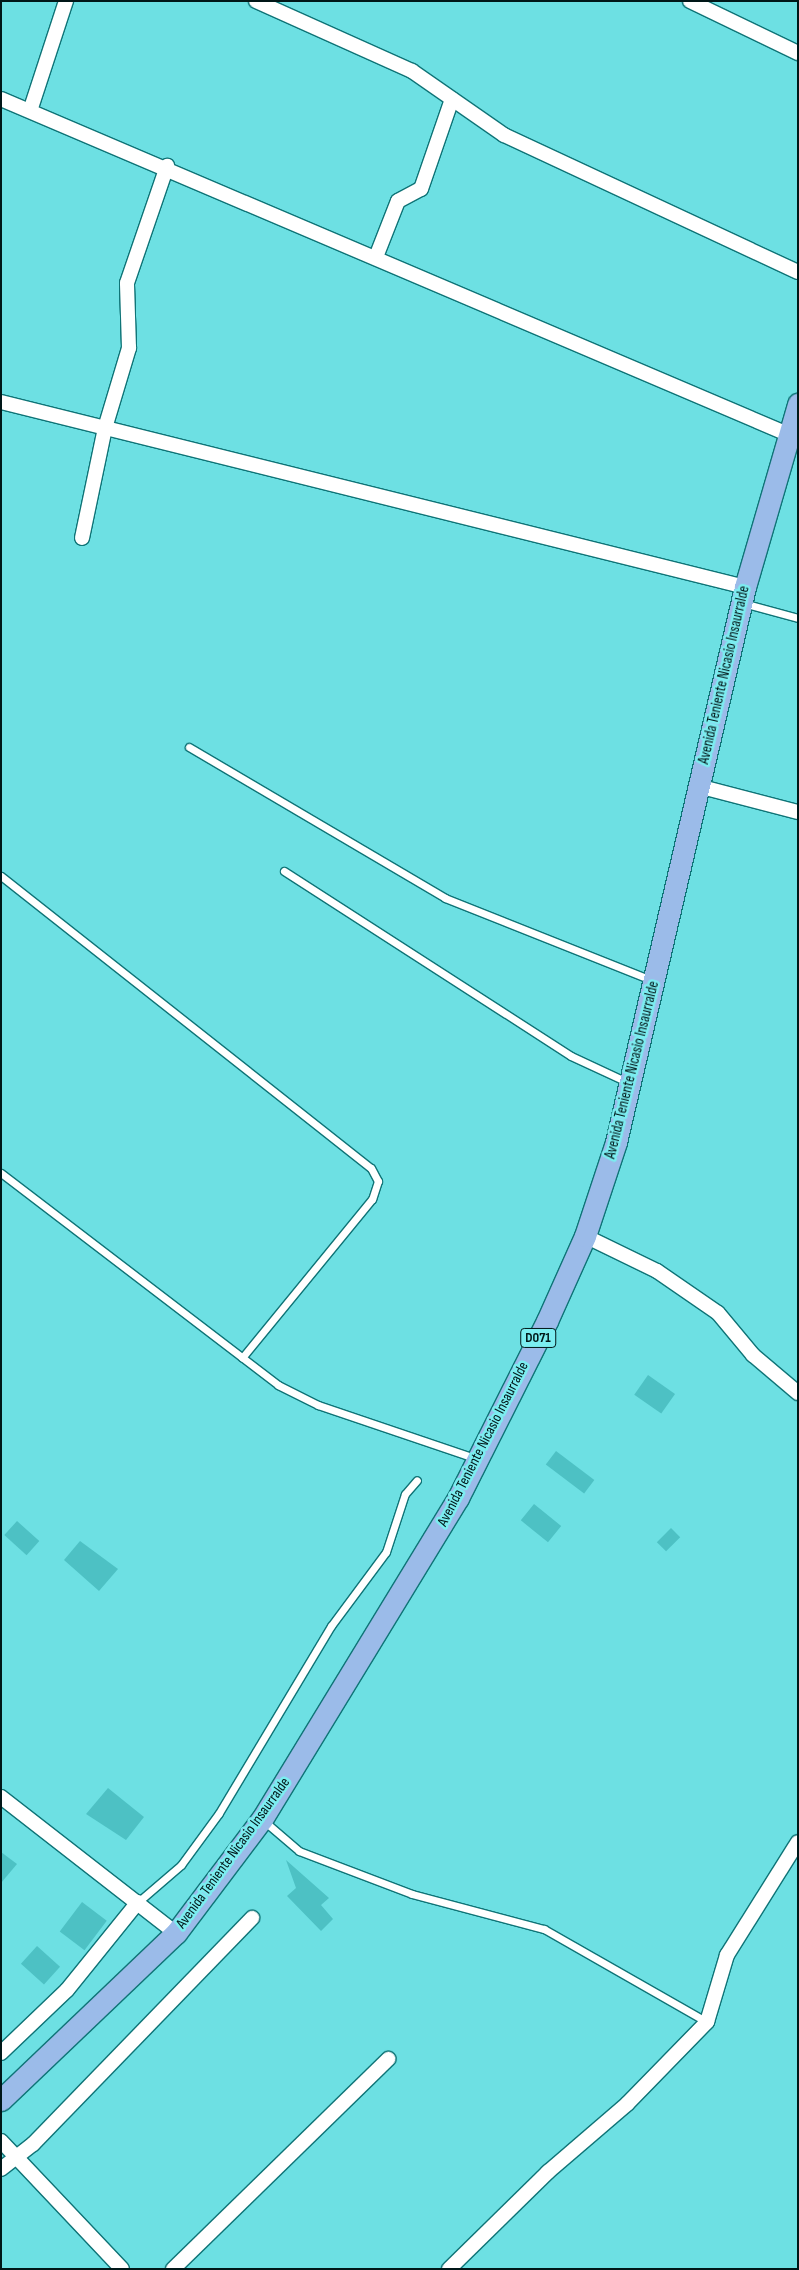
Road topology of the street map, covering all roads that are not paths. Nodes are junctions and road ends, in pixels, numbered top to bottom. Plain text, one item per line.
1 (66, 1) edge
2 (256, 1) edge
3 (690, 1) edge
4 (798, 53) edge
5 (1, 99) edge
6 (452, 99) junction
7 (31, 108) junction
8 (167, 166) junction
9 (376, 257) junction
10 (798, 272) edge
11 (1, 402) edge
12 (798, 404) edge
13 (105, 428) junction
14 (790, 435) junction
15 (82, 538) dead end
16 (743, 595) junction
17 (798, 618) edge
18 (189, 747) dead end
19 (698, 786) junction
20 (798, 812) edge
21 (284, 871) dead end
22 (1, 876) edge
23 (653, 981) junction
24 (630, 1083) junction
25 (1, 1172) edge
26 (586, 1236) junction
27 (242, 1358) junction
28 (798, 1393) edge
29 (477, 1458) junction
30 (417, 1480) dead end
31 (1, 1797) edge
32 (262, 1819) junction
33 (798, 1842) edge
34 (138, 1902) junction
35 (252, 1918) dead end
36 (176, 1933) junction
37 (707, 2022) junction
38 (1, 2052) edge
39 (388, 2060) dead end
40 (1, 2100) edge
41 (1, 2141) edge
42 (17, 2157) junction
43 (1, 2169) edge
44 (122, 2269) edge
45 (173, 2269) edge
46 (450, 2269) edge

1 - 7 street
2 - 6 street
3 - 4 street
5 - 7 street
6 - 9 street
6 - 10 street
7 - 8 street
8 - 9 street
8 - 13 street
9 - 14 street
11 - 13 street
12 - 14 main road, D071
13 - 15 street
13 - 16 street
14 - 16 main road, Avenida Teniente Nicasio Insaurralde / D071
16 - 17 lane
16 - 19 main road, Avenida Teniente Nicasio Insaurralde / D071
18 - 23 lane
19 - 20 street
19 - 23 main road, Avenida Teniente Nicasio Insaurralde / D071
21 - 24 lane
22 - 27 lane
23 - 24 main road, Avenida Teniente Nicasio Insaurralde / D071
24 - 26 main road, Avenida Teniente Nicasio Insaurralde / D071
25 - 27 lane
26 - 28 street
26 - 29 main road, Avenida Teniente Nicasio Insaurralde / D071
27 - 29 lane
29 - 32 main road, Avenida Teniente Nicasio Insaurralde / D071
30 - 34 lane
31 - 34 street
32 - 36 main road, Avenida Teniente Nicasio Insaurralde / D071
32 - 37 lane
33 - 37 street
34 - 36 street
34 - 38 street
35 - 42 street
36 - 40 main road, Avenida Teniente Nicasio Insaurralde / D071
37 - 46 street
39 - 45 street
41 - 42 street
42 - 43 street
42 - 44 street

